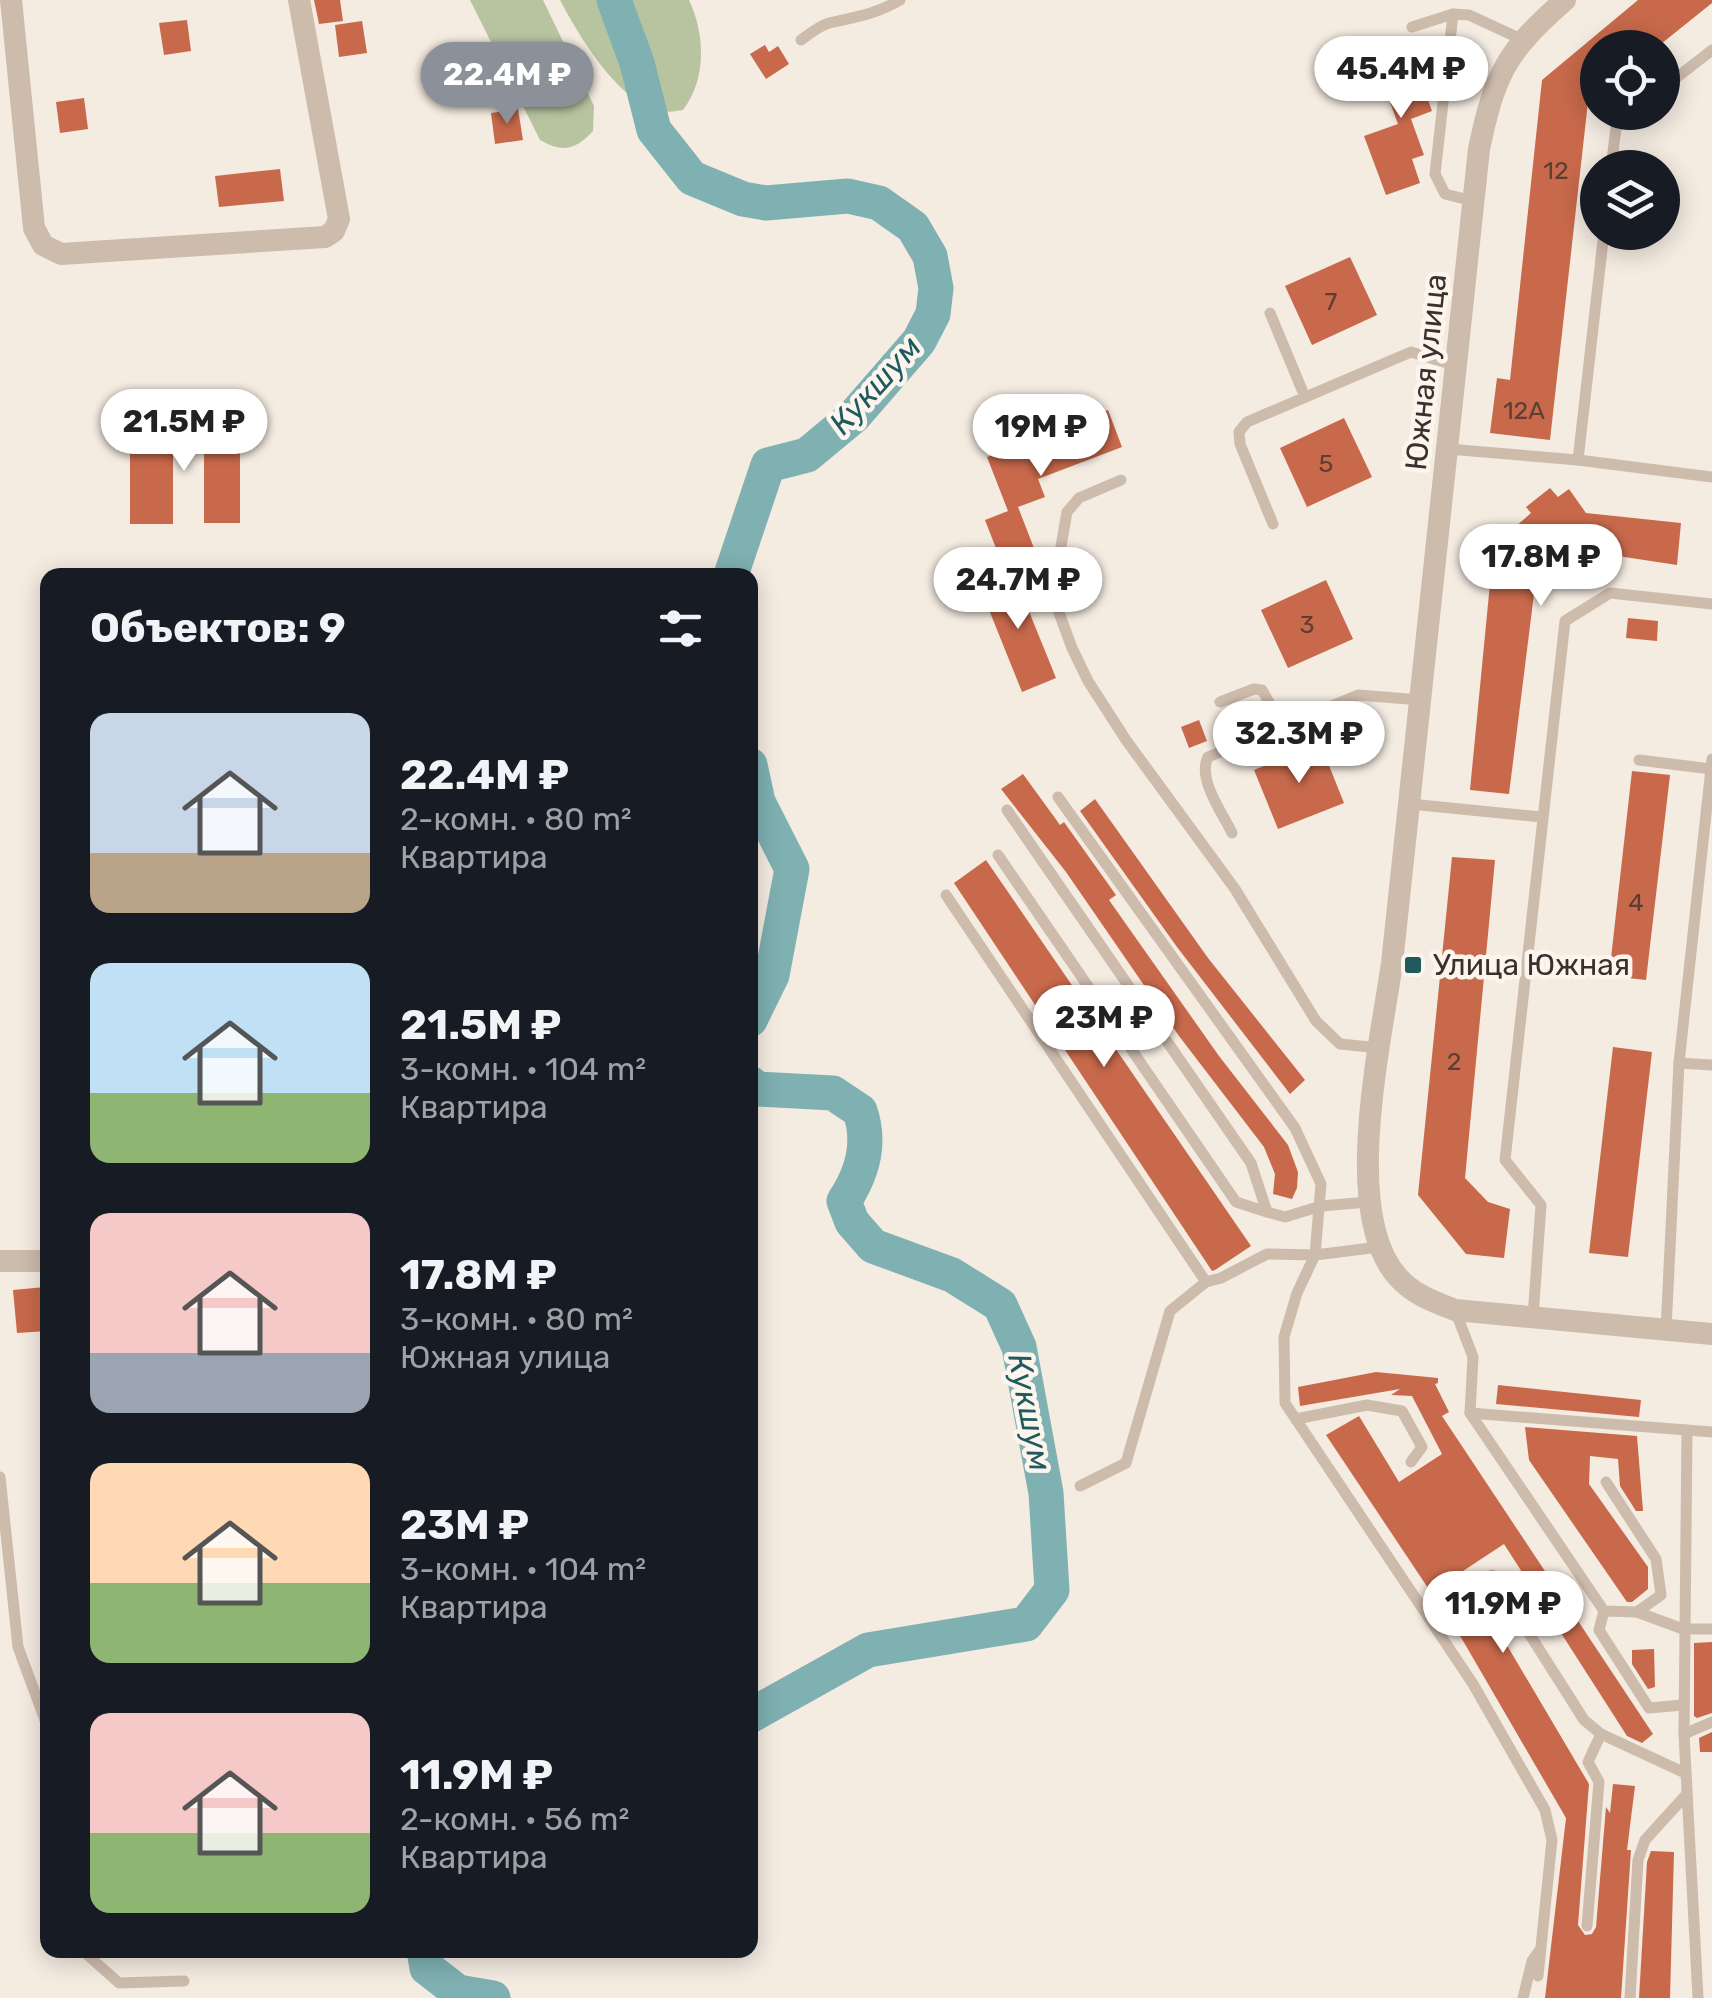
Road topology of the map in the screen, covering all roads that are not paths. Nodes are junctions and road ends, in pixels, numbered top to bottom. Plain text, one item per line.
1 (10, 0) edge
2 (300, 0) edge
3 (900, 0) edge
4 (1558, 3) edge
5 (1453, 14) junction
6 (1412, 27) dead end
7 (800, 40) dead end
8 (1523, 40) junction
9 (1712, 50) edge
10 (1680, 75) edge
11 (1474, 200) junction
12 (1602, 250) edge
13 (1270, 313) dead end
14 (1457, 366) junction
15 (1305, 397) junction
16 (1448, 449) junction
17 (1578, 460) junction
18 (1712, 477) edge
19 (1121, 480) dead end
20 (1273, 524) dead end
21 (1712, 604) edge
22 (1421, 700) junction
23 (1220, 702) dead end
24 (1282, 724) junction
25 (1712, 759) edge
26 (1640, 760) dead end
27 (1711, 769) edge
28 (1058, 797) dead end
29 (1410, 804) junction
30 (1007, 810) dead end
31 (1542, 817) junction
32 (1232, 833) dead end
33 (1706, 841) edge
34 (998, 854) dead end
35 (946, 896) dead end
36 (1380, 1048) junction
37 (1679, 1063) junction
38 (1712, 1065) edge
39 (1368, 1202) junction
40 (1321, 1206) junction
41 (1267, 1212) junction
42 (1379, 1247) junction
43 (1315, 1255) junction
44 (0, 1261) edge
45 (40, 1261) edge
46 (1206, 1282) junction
47 (1455, 1310) junction
48 (1533, 1317) junction
49 (1666, 1330) junction
50 (1712, 1334) edge
51 (1470, 1412) junction
52 (1296, 1419) junction
53 (1687, 1430) junction
54 (1712, 1432) edge
55 (1411, 1462) dead end
56 (0, 1477) edge
57 (1606, 1482) dead end
58 (1080, 1486) dead end
59 (1492, 1575) dead end
60 (1604, 1611) junction
61 (1637, 1612) junction
62 (1682, 1629) junction
63 (1712, 1629) edge
64 (1683, 1705) junction
65 (40, 1706) edge
66 (1712, 1722) edge
67 (1601, 1734) junction
68 (1684, 1734) junction
69 (1685, 1773) junction
70 (1686, 1796) junction
71 (1586, 1926) dead end
72 (1540, 1950) junction
73 (91, 1958) edge
74 (1538, 1976) dead end
75 (184, 1982) dead end
76 (1523, 1998) edge
77 (1630, 1998) edge
78 (1698, 1998) edge

1 - 2 street
3 - 7 lane
4 - 8 street, Южная улица
5 - 6 lane
5 - 8 lane
5 - 11 lane
8 - 11 street, Южная улица
9 - 10 lane
11 - 14 street, Южная улица
12 - 17 lane
13 - 15 lane
14 - 15 lane
14 - 16 street, Южная улица
15 - 20 lane
16 - 17 lane
16 - 22 street, Южная улица
17 - 18 lane
19 - 36 lane
21 - 31 lane
22 - 24 lane
22 - 29 street, Южная улица
23 - 24 lane
24 - 32 lane
25 - 27 lane
26 - 27 lane
27 - 33 lane
28 - 40 lane
29 - 31 lane
29 - 36 street, Южная улица
30 - 41 lane
31 - 48 lane
33 - 37 lane
34 - 41 lane
35 - 46 lane
36 - 39 street, Южная улица
37 - 38 lane
37 - 49 lane
39 - 40 lane
39 - 42 street, Южная улица
40 - 41 lane
40 - 43 lane
42 - 43 lane
42 - 47 street, Южная улица
43 - 46 lane
43 - 52 lane
44 - 45 street
46 - 58 lane
47 - 48 street
47 - 51 lane
48 - 49 street
49 - 50 street
51 - 53 lane
51 - 60 lane
52 - 55 lane
52 - 72 lane
53 - 54 lane
53 - 62 lane
56 - 65 lane
57 - 61 lane
59 - 67 lane
60 - 61 lane
60 - 64 lane
61 - 62 lane
62 - 63 lane
62 - 64 lane
64 - 68 lane
66 - 68 lane
67 - 69 lane
67 - 71 lane
68 - 69 lane
69 - 70 lane
70 - 77 lane
70 - 78 lane
72 - 74 lane
72 - 76 lane
73 - 75 lane

